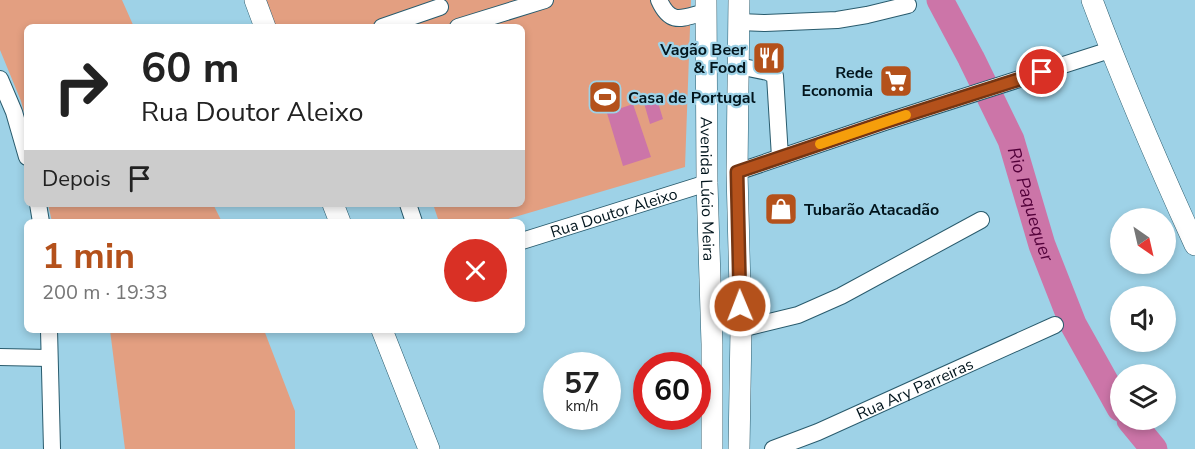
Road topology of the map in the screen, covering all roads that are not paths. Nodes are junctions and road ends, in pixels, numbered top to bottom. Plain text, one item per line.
1 (255, 0) edge
2 (545, 0) edge
3 (659, 0) edge
4 (740, 0) edge
5 (1092, 0) edge
6 (439, 4) edge
7 (908, 4) dead end
8 (706, 6) edge
9 (739, 22) junction
10 (264, 24) edge
11 (389, 24) edge
12 (449, 24) edge
13 (467, 24) edge
14 (1110, 50) junction
15 (738, 66) junction
16 (0, 79) edge
17 (24, 147) edge
18 (780, 157) junction
19 (737, 172) junction
20 (707, 183) junction
21 (981, 220) dead end
22 (525, 240) edge
23 (1195, 245) edge
24 (1055, 325) dead end
25 (741, 328) junction
26 (49, 333) edge
27 (383, 333) edge
28 (0, 357) edge
29 (49, 358) junction
30 (52, 449) edge
31 (429, 449) edge
32 (712, 449) edge
33 (738, 449) edge
34 (773, 449) edge

1 - 10 main road
2 - 13 street
3 - 8 street
4 - 9 main road, Avenida Lúcio Meira
5 - 14 main road
6 - 11 street
6 - 12 street
7 - 9 street
8 - 20 main road, Avenida Lúcio Meira
9 - 15 main road, Avenida Lúcio Meira
14 - 18 street
14 - 23 main road
15 - 18 street
15 - 19 main road, Avenida Lúcio Meira
16 - 17 street
18 - 19 street
19 - 25 main road, Avenida Lúcio Meira
20 - 22 street, Rua Doutor Aleixo
20 - 32 main road, Avenida Lúcio Meira
21 - 25 street
24 - 34 street, Rua Ary Parreiras
25 - 33 main road, Avenida Lúcio Meira
26 - 29 street
27 - 31 main road
28 - 29 street
29 - 30 street

